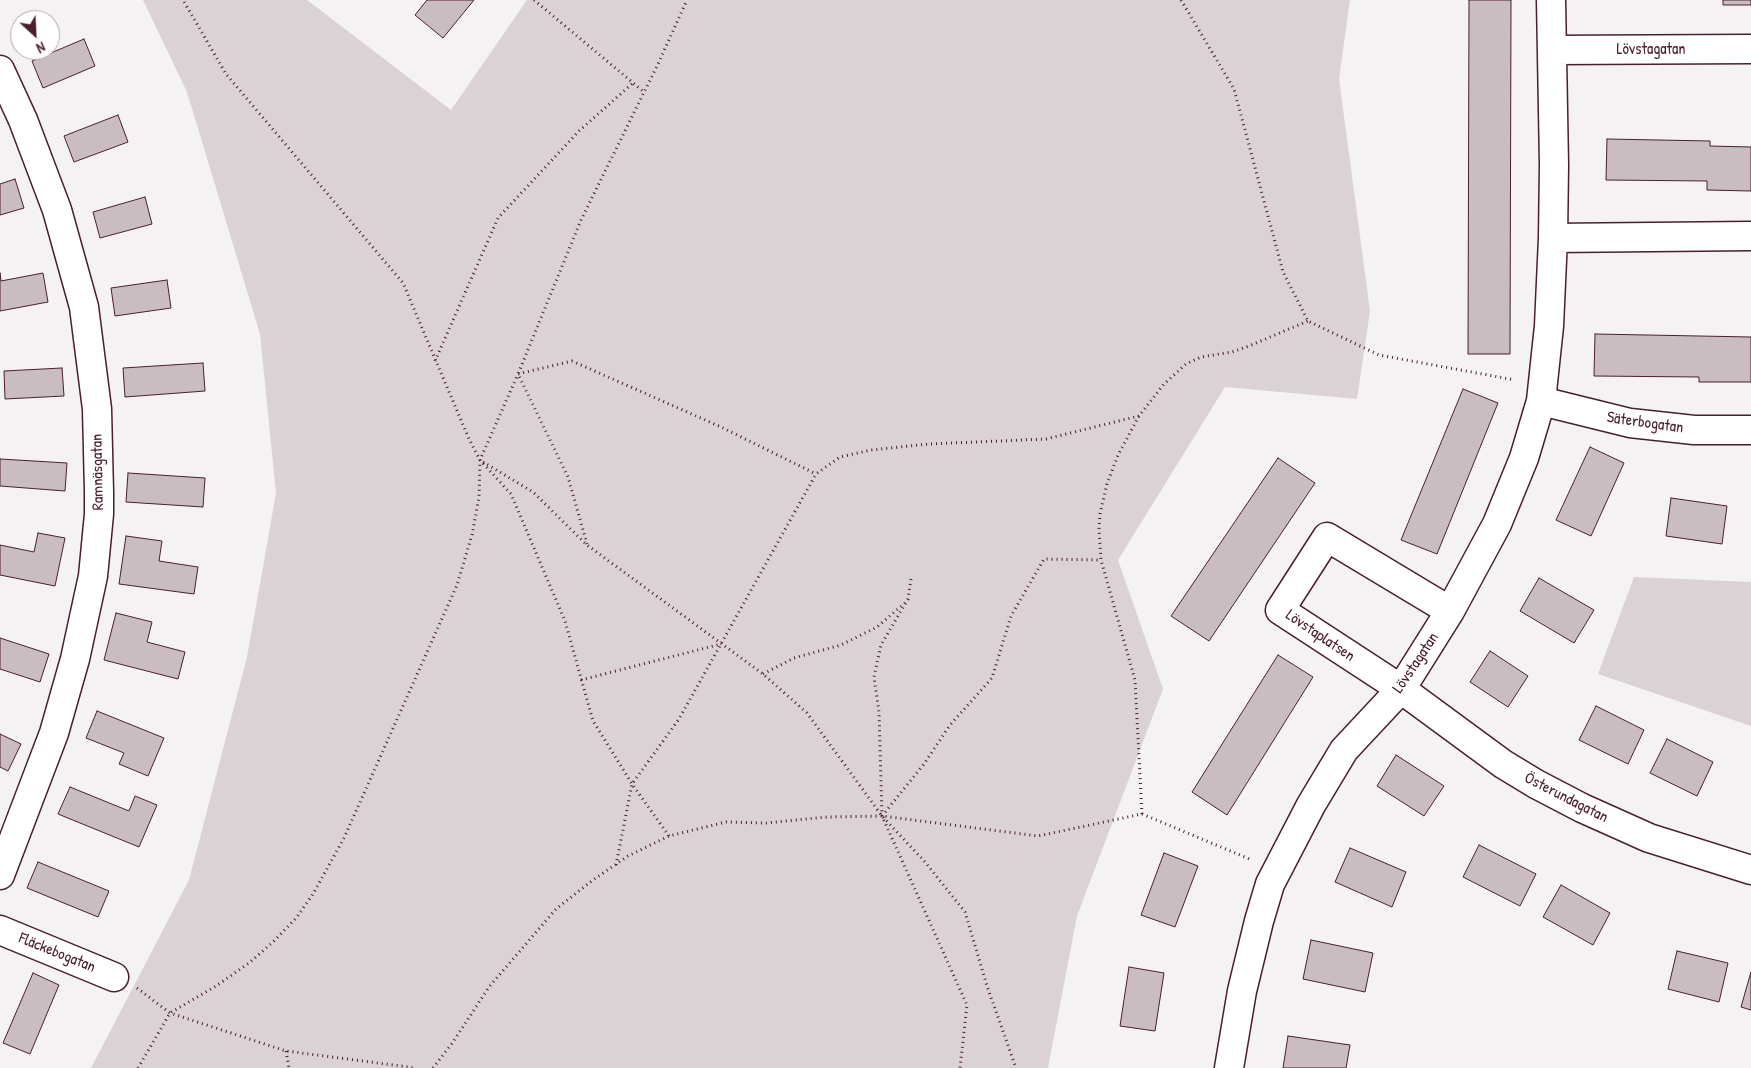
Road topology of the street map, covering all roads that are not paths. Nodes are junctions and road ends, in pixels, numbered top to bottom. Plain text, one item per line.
1 (1551, 0) edge
2 (1751, 49) edge
3 (1552, 50) junction
4 (0, 70) edge
5 (1751, 236) edge
6 (1552, 238) junction
7 (1541, 401) junction
8 (1751, 430) edge
9 (1450, 611) junction
10 (1401, 689) junction
11 (1751, 870) edge
12 (0, 875) edge
13 (0, 930) edge
14 (114, 977) road end
15 (1229, 1068) edge

1 - 3 street, Lövstagatan
2 - 3 street, Lövstagatan
3 - 6 street, Lövstagatan
4 - 12 street, Ramnäsgatan
5 - 6 street
6 - 7 street, Lövstagatan
7 - 8 street, Säterbogatan
7 - 9 street, Lövstagatan
9 - 10 street, Lövstagatan
9 - 10 street, Lövstaplatsen
10 - 11 street, Österundagatan
10 - 15 street, Lövstagatan
13 - 14 street, Fläckebogatan

